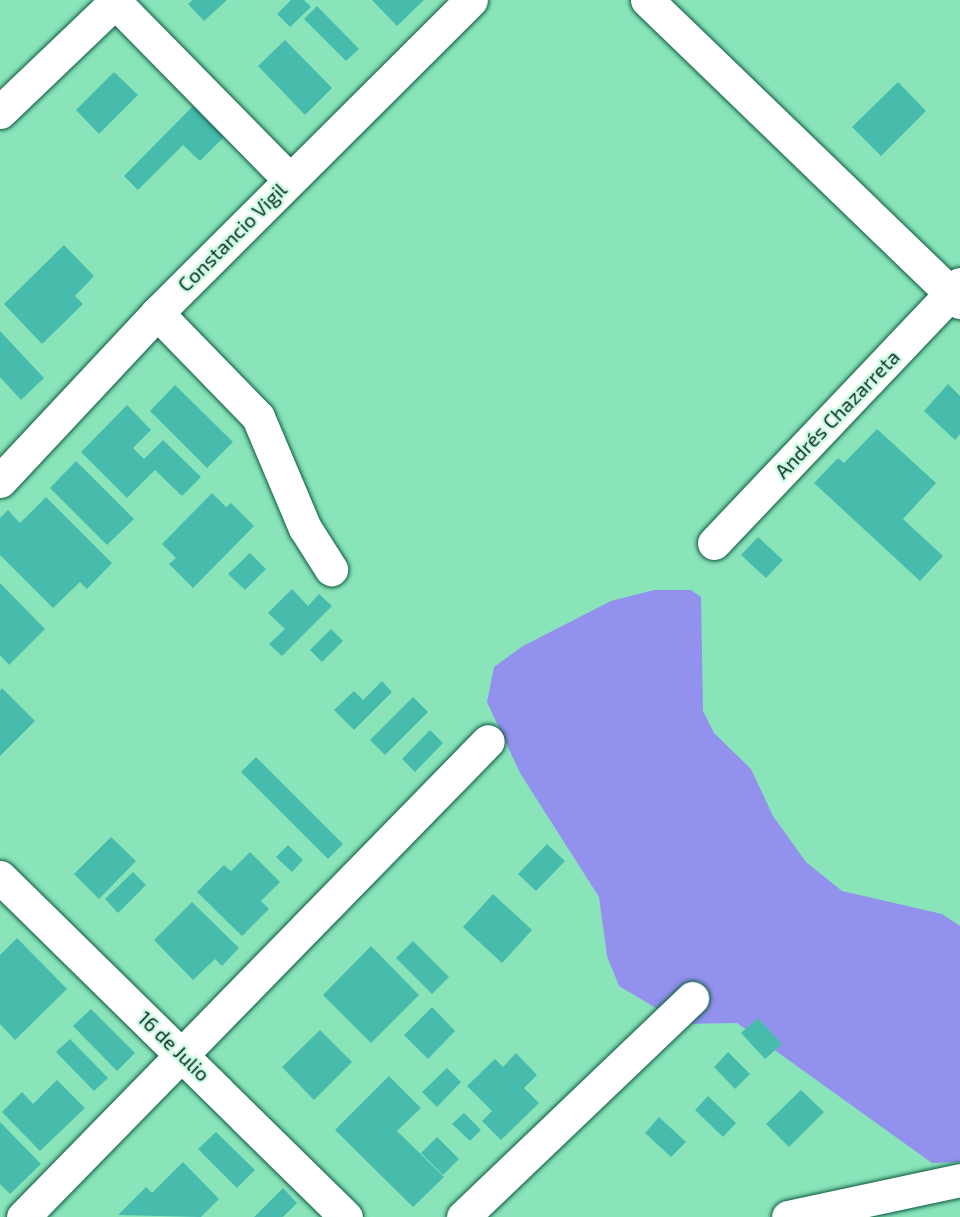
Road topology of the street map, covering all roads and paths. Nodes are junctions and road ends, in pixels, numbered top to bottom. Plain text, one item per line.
1 (471, 0) edge
2 (647, 0) edge
3 (114, 1) edge
4 (0, 112) edge
5 (289, 179) junction
6 (957, 293) edge
7 (157, 313) junction
8 (0, 481) edge
9 (714, 543) dead end
10 (331, 568) dead end
11 (488, 741) dead end
12 (0, 877) edge
13 (692, 998) dead end
14 (183, 1054) junction
15 (960, 1180) edge
16 (23, 1217) edge
17 (346, 1217) edge
18 (463, 1217) edge
19 (788, 1217) edge

1 - 5 street, Constancio Vigil
2 - 6 street
3 - 4 street
3 - 5 street
5 - 7 street, Constancio Vigil
6 - 9 street, Andrés Chazarreta
7 - 8 street, Constancio Vigil
7 - 10 street
11 - 14 street
12 - 14 street, 16 de Julio
13 - 18 street
14 - 16 street
14 - 17 street, 16 de Julio
15 - 19 street

